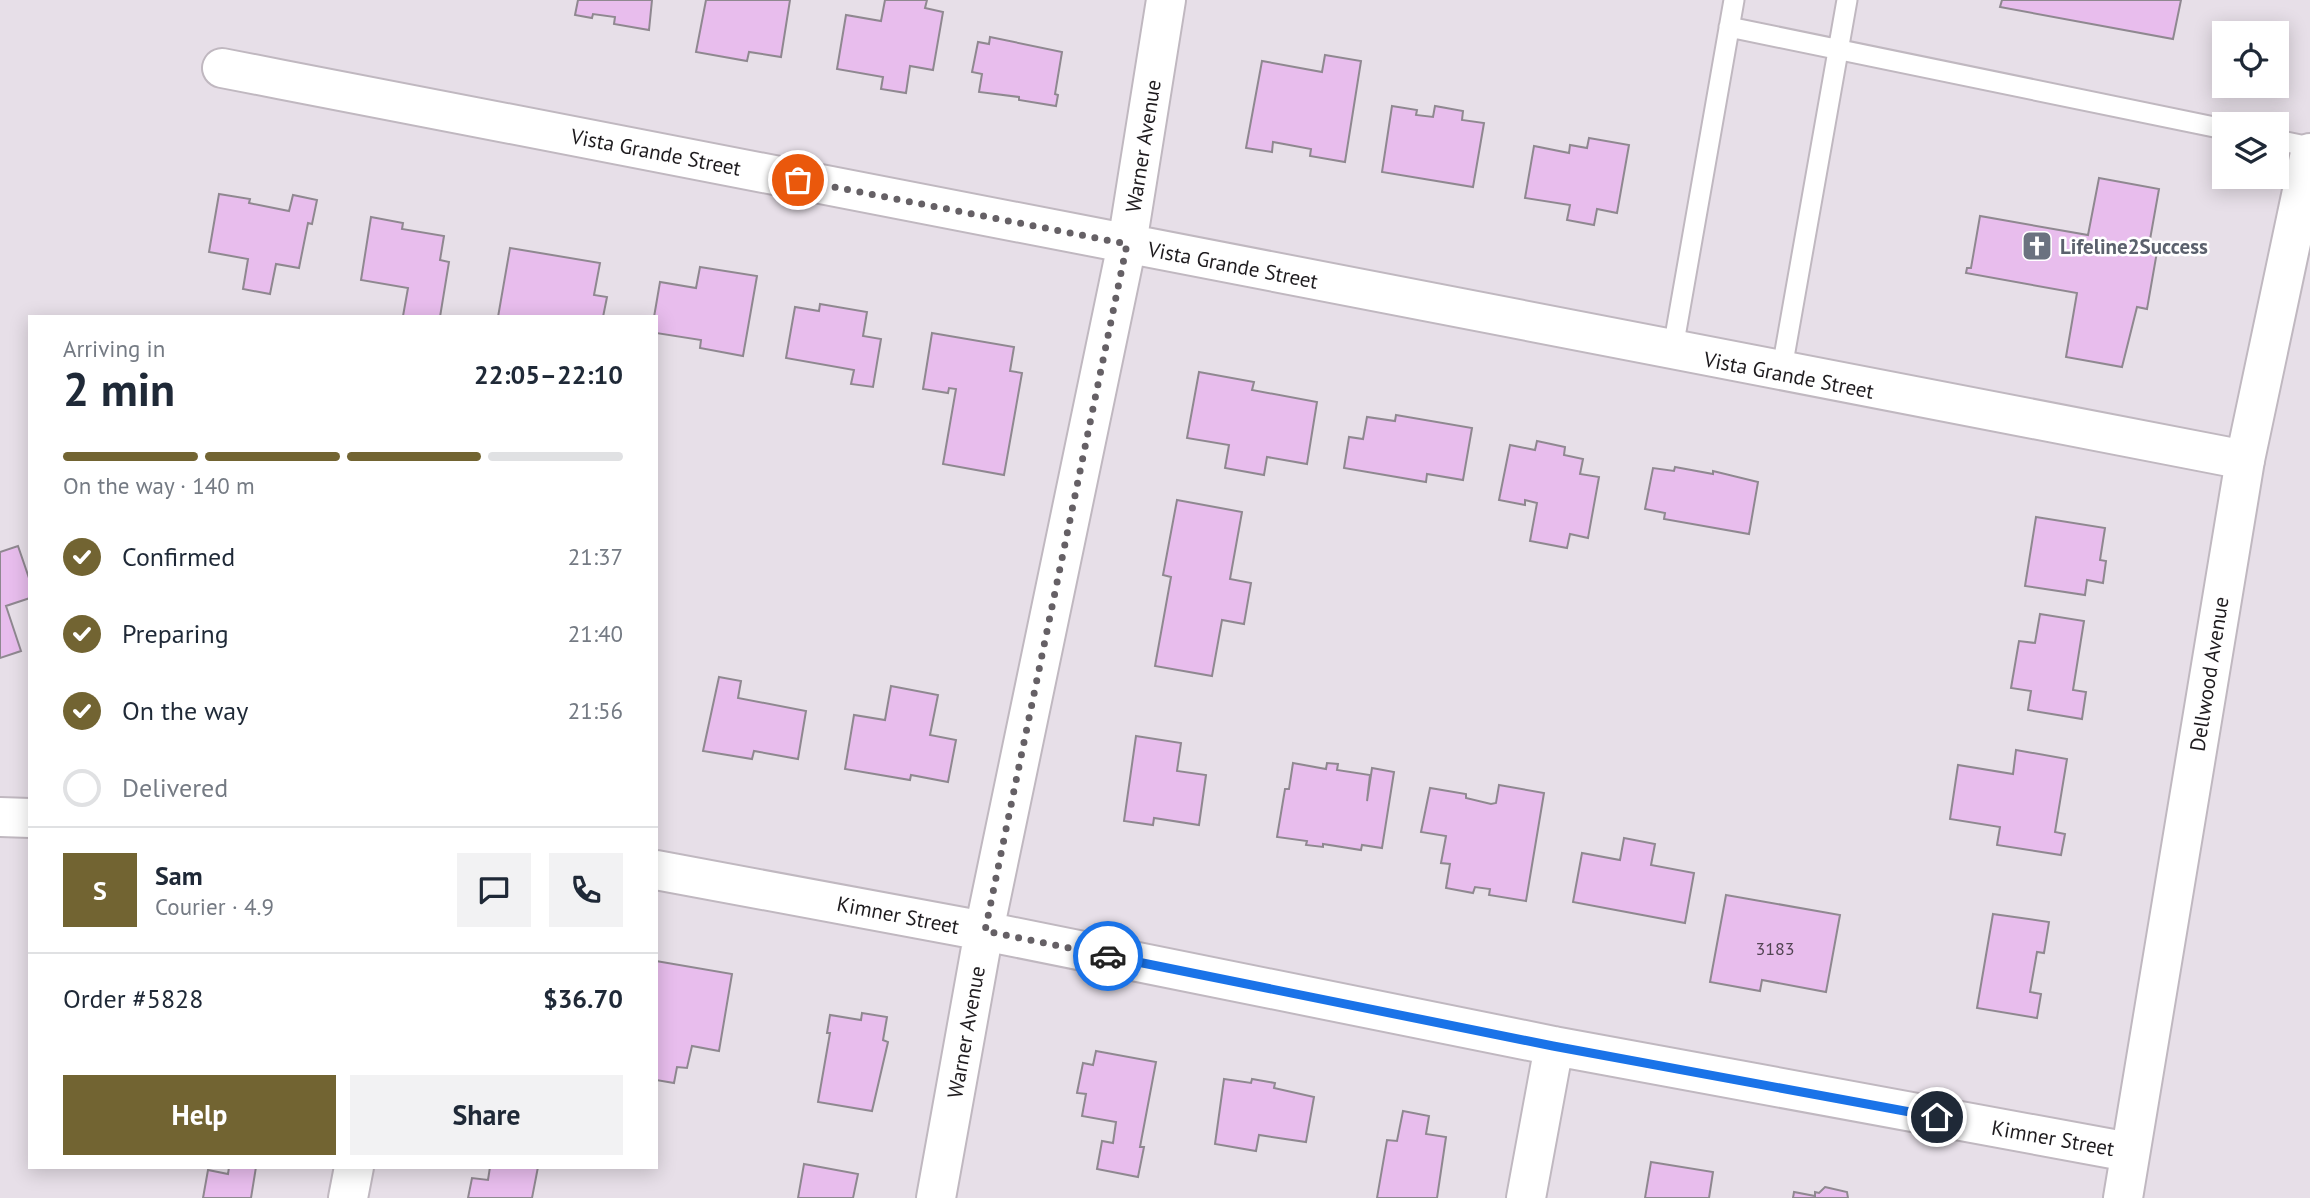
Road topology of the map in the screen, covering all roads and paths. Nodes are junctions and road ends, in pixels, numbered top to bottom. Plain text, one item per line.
1 (1166, 0) edge
2 (1734, 0) edge
3 (1847, 0) edge
4 (1729, 27) junction
5 (1839, 50) junction
6 (222, 68) dead end
7 (2212, 127) edge
8 (2289, 143) edge
9 (2310, 147) edge
10 (2307, 177) edge
11 (1127, 244) junction
12 (1672, 354) junction
13 (1781, 374) junction
14 (2245, 460) junction
15 (0, 817) edge
16 (28, 818) edge
17 (658, 870) edge
18 (985, 931) junction
19 (1553, 1046) junction
20 (2129, 1152) junction
21 (354, 1169) edge
22 (348, 1198) edge
23 (936, 1198) edge
24 (1526, 1198) edge
25 (2123, 1198) edge

1 - 11 street, Warner Avenue
2 - 4 lane
3 - 5 lane
4 - 5 lane
4 - 12 lane
5 - 7 lane
5 - 13 lane
6 - 11 street, Vista Grande Street
8 - 9 lane
10 - 14 street, Dellwood Avenue
11 - 12 street, Vista Grande Street
11 - 18 street, Warner Avenue
12 - 13 street, Vista Grande Street
13 - 14 street, Vista Grande Street
14 - 20 street, Dellwood Avenue
15 - 16 street
17 - 18 street, Kimner Street
18 - 19 street, Kimner Street
18 - 23 street, Warner Avenue
19 - 20 street, Kimner Street
19 - 24 street
20 - 25 street, Dellwood Avenue
21 - 22 street

